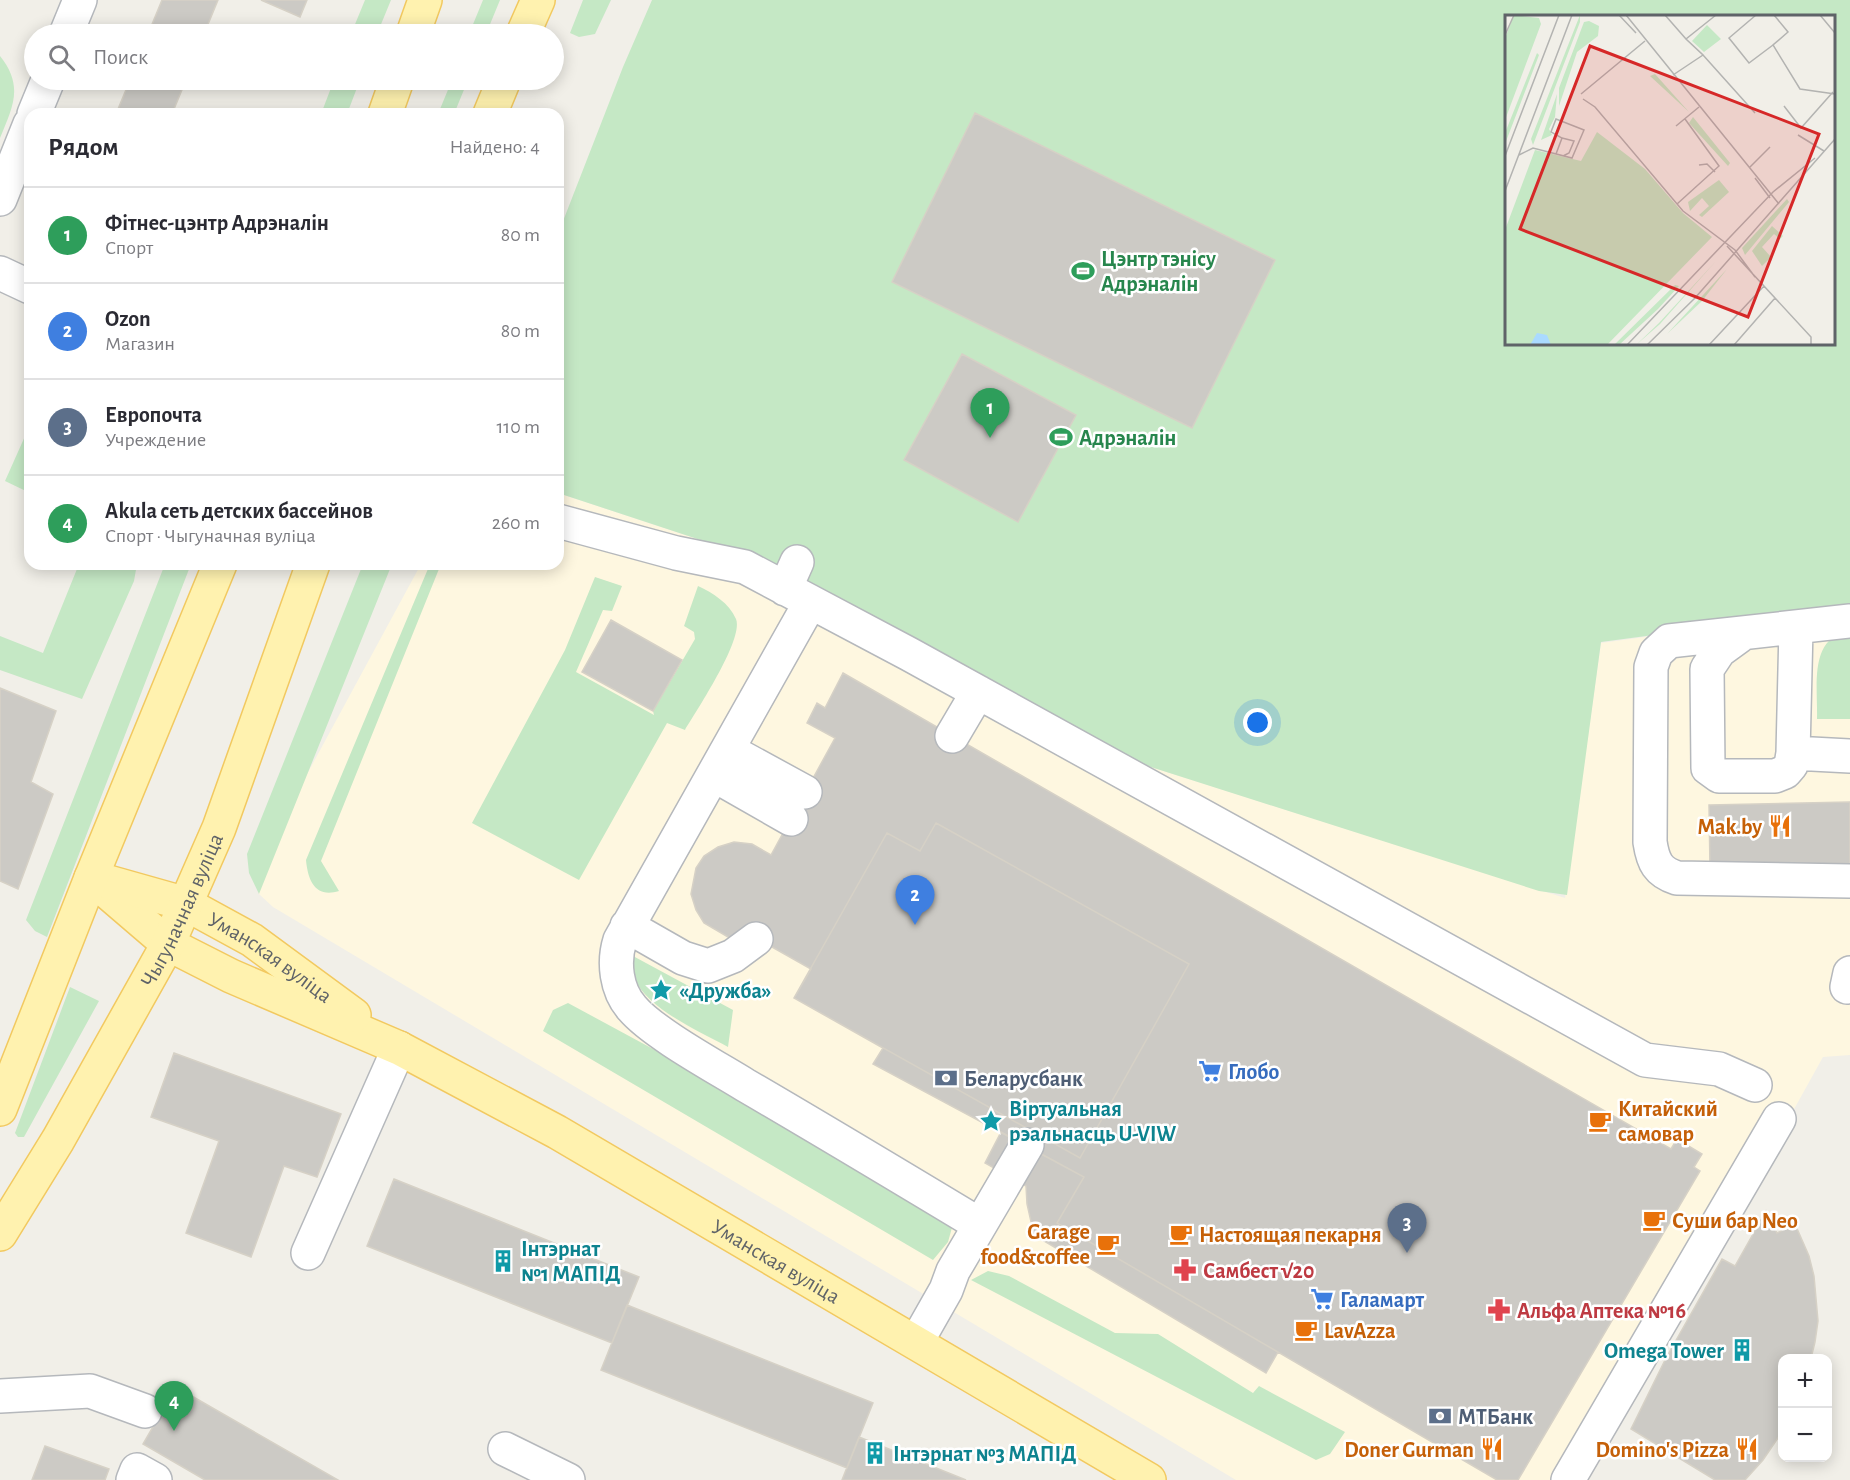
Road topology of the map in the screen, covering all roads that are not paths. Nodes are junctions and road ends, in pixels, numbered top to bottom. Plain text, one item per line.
1 (80, 0) edge
2 (425, 0) edge
3 (538, 0) edge
4 (70, 24) edge
5 (417, 24) edge
6 (527, 24) edge
7 (44, 90) edge
8 (393, 90) edge
9 (500, 90) edge
10 (36, 108) edge
11 (387, 108) edge
12 (492, 108) edge
13 (24, 139) edge
14 (0, 199) edge
15 (0, 273) edge
16 (24, 284) edge
17 (564, 523) edge
18 (218, 570) edge
19 (311, 570) edge
20 (798, 585) junction
21 (1850, 621) edge
22 (1796, 628) junction
23 (1741, 635) junction
24 (978, 692) junction
25 (952, 736) dead end
26 (1793, 753) junction
27 (1850, 756) edge
28 (721, 762) junction
29 (798, 806) dead end
30 (91, 878) junction
31 (1850, 881) edge
32 (186, 903) junction
33 (627, 926) junction
34 (756, 939) dead end
35 (168, 944) junction
36 (399, 1048) junction
37 (1755, 1085) dead end
38 (0, 1109) edge
39 (1779, 1119) dead end
40 (1027, 1145) dead end
41 (980, 1225) junction
42 (0, 1233) edge
43 (308, 1253) dead end
44 (917, 1341) junction
45 (0, 1396) edge
46 (144, 1411) dead end
47 (522, 1464) edge
48 (133, 1480) edge
49 (154, 1480) edge
50 (568, 1480) edge
51 (1149, 1480) edge
52 (1568, 1480) edge

1 - 4 street
2 - 5 main road
3 - 6 main road
7 - 10 street
8 - 11 main road
9 - 12 main road
13 - 14 street
15 - 16 street
17 - 20 street
18 - 30 main road
19 - 32 main road, Чыгуначная вуліца
20 - 24 street
20 - 28 street
21 - 22 street
22 - 23 street
22 - 26 street
23 - 26 street
23 - 31 street
24 - 25 street
24 - 37 street
26 - 27 street
28 - 29 street
28 - 33 street
30 - 32 main road, Уманская вуліца
30 - 35 main road, Уманская вуліца
30 - 38 main road
32 - 35 main road, Чыгуначная вуліца
32 - 36 main road, Уманская вуліца
33 - 34 street
33 - 41 street
35 - 36 main road, Уманская вуліца
35 - 42 main road, Чыгуначная вуліца
36 - 43 street
36 - 44 main road, Уманская вуліца
39 - 52 street
40 - 41 street
41 - 44 street
44 - 51 main road, Уманская вуліца
45 - 46 street
47 - 50 street
48 - 49 street

